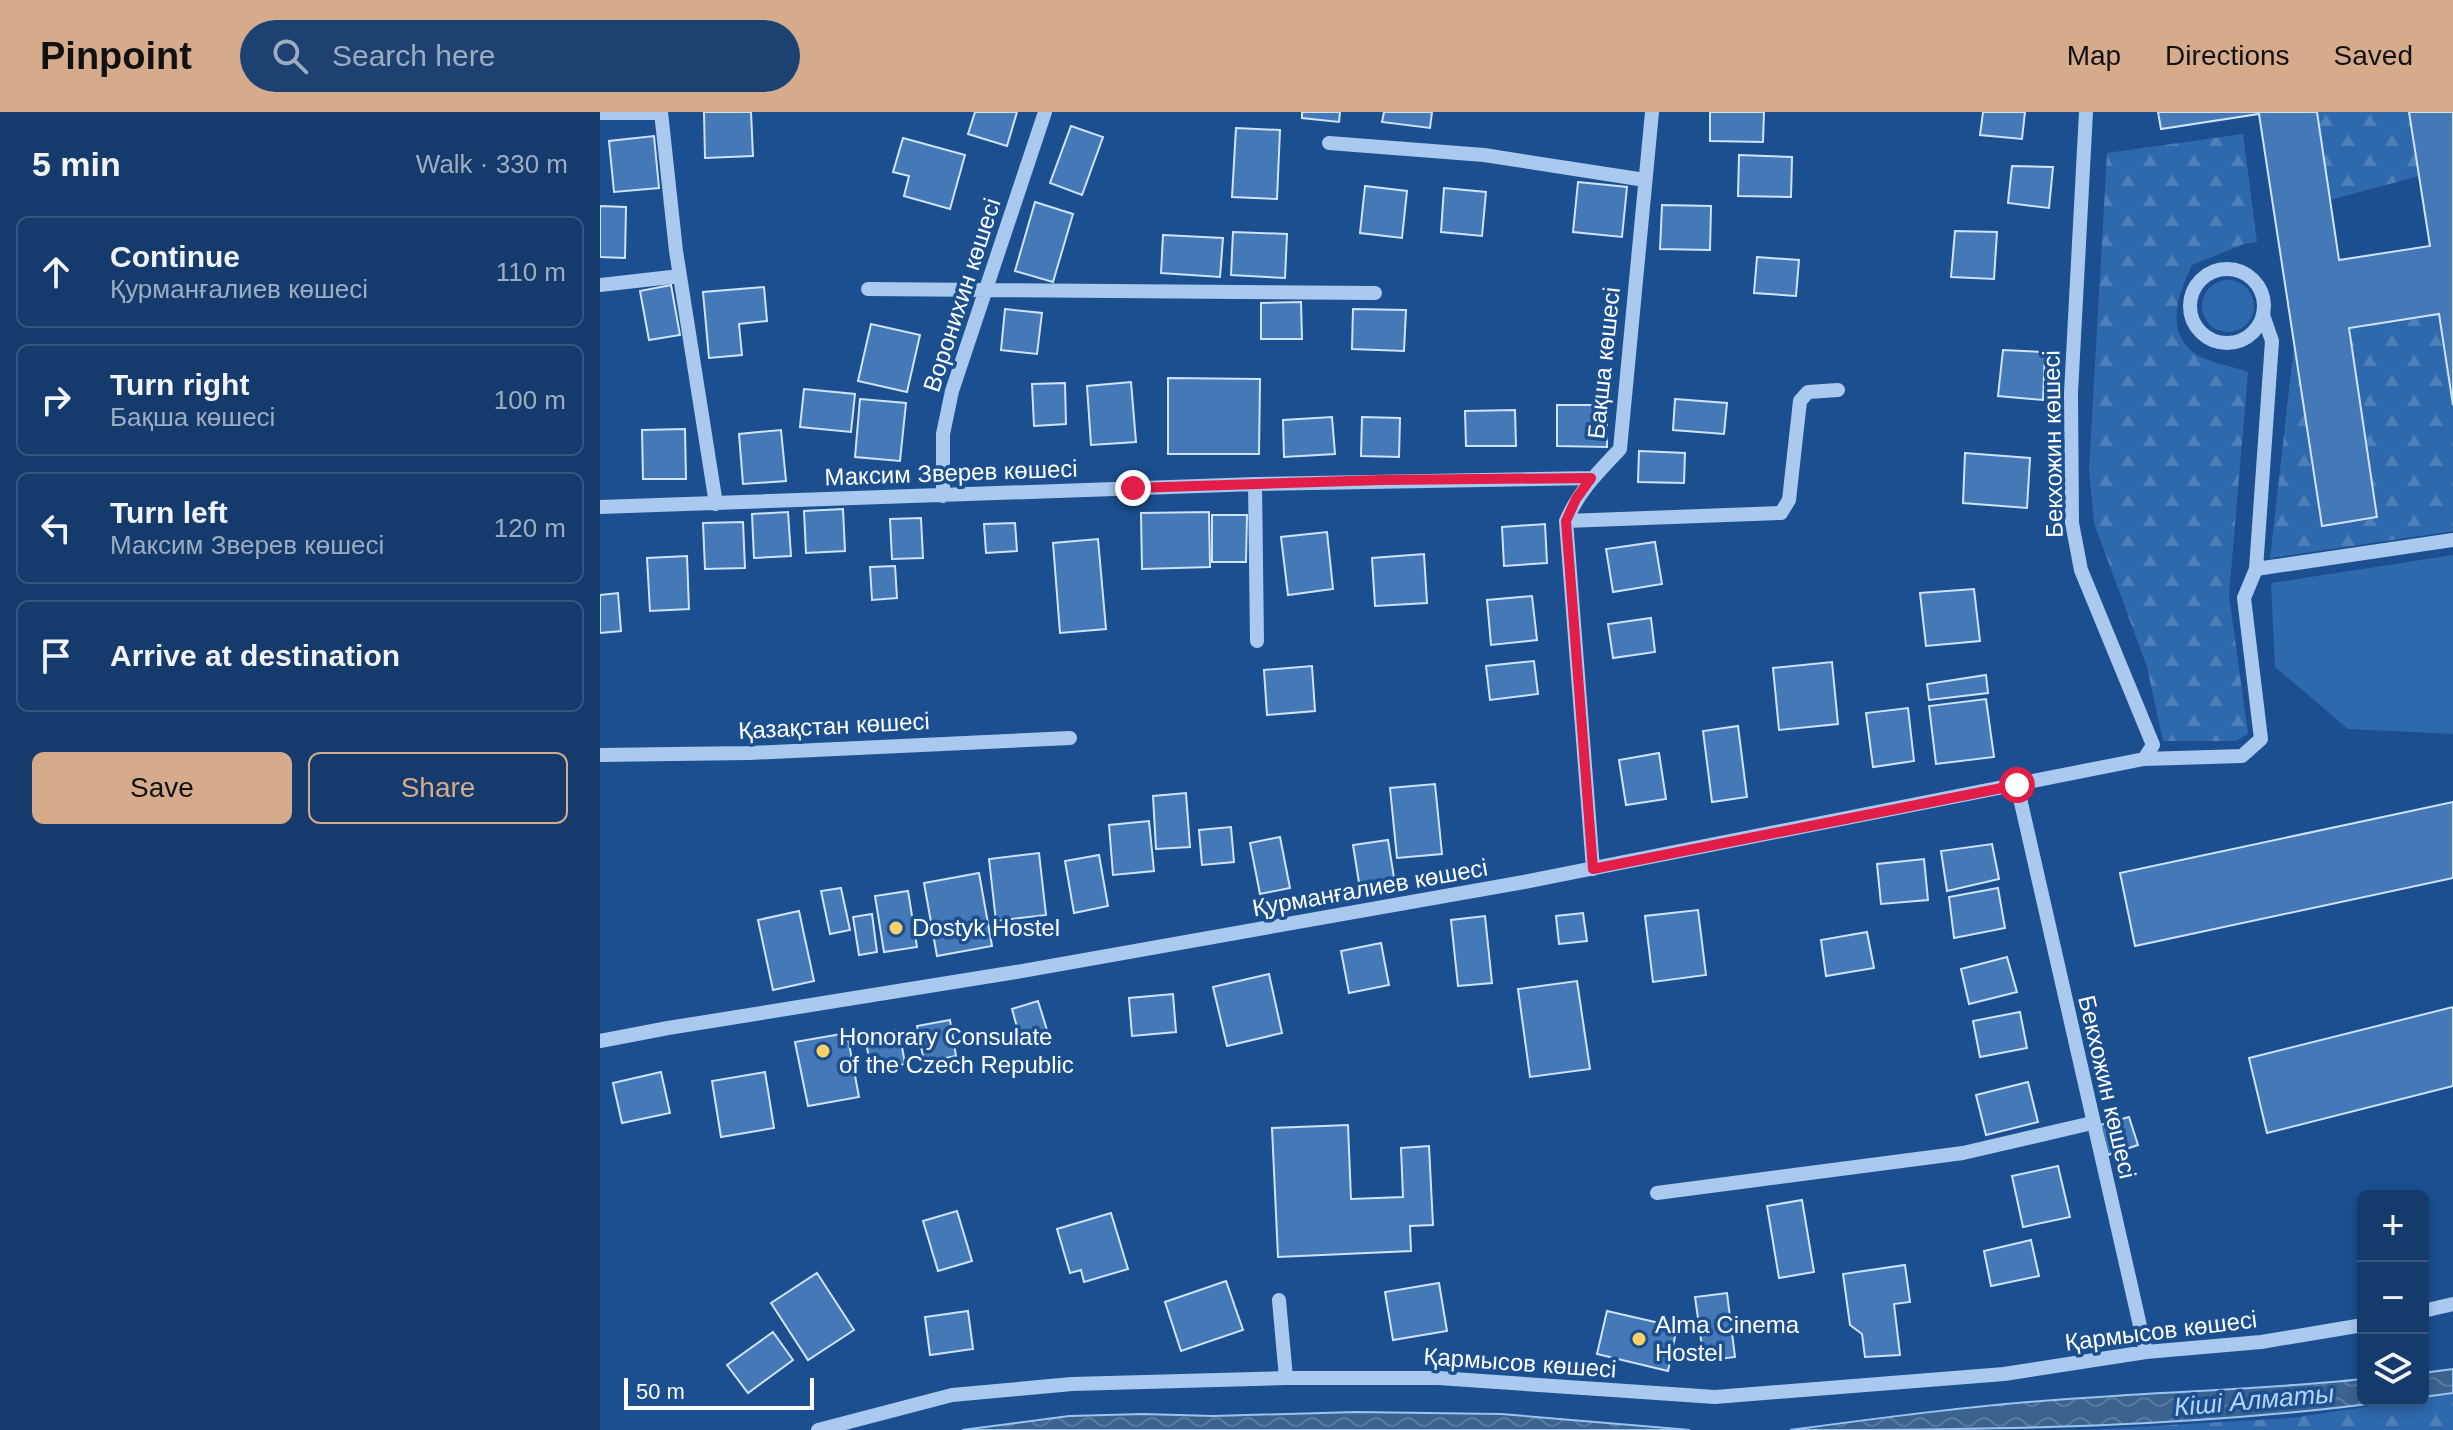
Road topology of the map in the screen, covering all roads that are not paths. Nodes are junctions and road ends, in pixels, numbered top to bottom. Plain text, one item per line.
1 (661, 112) edge
2 (1045, 112) edge
3 (1652, 112) edge
4 (2086, 112) edge
5 (600, 113) edge
6 (1329, 143) dead end
7 (1645, 180) junction
8 (680, 276) junction
9 (600, 285) edge
10 (868, 289) dead end
11 (985, 291) junction
12 (1375, 293) dead end
13 (2263, 315) junction
14 (1838, 390) dead end
15 (1591, 478) junction
16 (1255, 484) junction
17 (943, 496) junction
18 (716, 504) junction
19 (600, 507) edge
20 (1566, 521) junction
21 (2453, 540) edge
22 (2256, 569) junction
23 (1257, 641) dead end
24 (1070, 738) dead end
25 (600, 755) edge
26 (2144, 759) junction
27 (2017, 785) junction
28 (1593, 869) junction
29 (600, 1041) edge
30 (2092, 1123) junction
31 (1657, 1193) dead end
32 (1279, 1300) dead end
33 (2453, 1304) edge
34 (2429, 1310) edge
35 (2357, 1326) edge
36 (2146, 1352) junction
37 (1286, 1378) junction
38 (818, 1430) edge

1 - 5 street
1 - 8 street
2 - 11 street, Воронихин көшесі
3 - 7 street, Бақша көшесі
4 - 26 street, Бекхожин көшесі
6 - 7 street
7 - 15 street, Бақша көшесі
8 - 9 street
8 - 18 street
10 - 11 street
11 - 12 street
11 - 17 street, Воронихин көшесі
13 - 13 street
13 - 22 street
14 - 20 street
15 - 16 street, Максим Зверев көшесі
15 - 20 street, Бақша көшесі
16 - 17 street, Максим Зверев көшесі
16 - 23 street
17 - 18 street, Максим Зверев көшесі
18 - 19 street, Максим Зверев көшесі
20 - 28 street
21 - 22 street
22 - 26 street, Қурманғалиев көшесі
24 - 25 street, Қазақстан көшесі
26 - 27 street, Қурманғалиев көшесі
27 - 28 street, Қурманғалиев көшесі
27 - 30 street, Бекхожин көшесі
28 - 29 street, Қурманғалиев көшесі
30 - 31 street
30 - 36 street, Бекхожин көшесі
32 - 37 street
33 - 34 street
35 - 36 street, Қармысов көшесі
36 - 37 street, Қармысов көшесі
37 - 38 street, Қармысов көшесі

